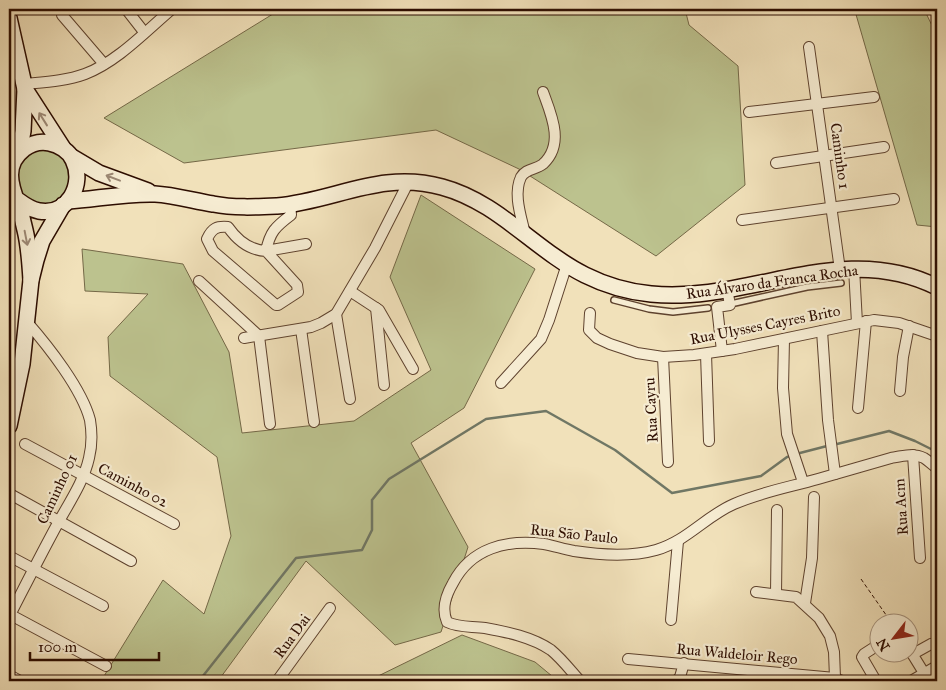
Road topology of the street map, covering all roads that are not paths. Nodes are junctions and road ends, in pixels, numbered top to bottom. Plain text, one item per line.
1 (126, 9) edge
2 (172, 9) edge
3 (62, 15) dead end
4 (9, 18) edge
5 (144, 32) junction
6 (809, 47) dead end
7 (104, 64) junction
8 (25, 86) junction
9 (543, 92) dead end
10 (874, 97) dead end
11 (817, 103) junction
12 (750, 112) dead end
13 (884, 147) dead end
14 (67, 153) junction
15 (14, 156) edge
16 (825, 156) junction
17 (776, 163) dead end
18 (409, 181) junction
19 (156, 194) junction
20 (12, 196) edge
21 (894, 199) dead end
22 (66, 203) junction
23 (290, 203) junction
24 (832, 208) junction
25 (742, 220) dead end
26 (525, 234) junction
27 (306, 244) dead end
28 (266, 251) junction
29 (567, 264) junction
30 (845, 274) junction
31 (31, 280) junction
32 (199, 281) dead end
33 (937, 287) edge
34 (727, 289) junction
35 (350, 291) junction
36 (614, 300) dead end
37 (732, 304) junction
38 (376, 308) junction
39 (713, 308) junction
40 (590, 313) dead end
41 (336, 314) junction
42 (27, 322) junction
43 (862, 322) junction
44 (909, 326) junction
45 (301, 329) junction
46 (822, 331) junction
47 (259, 336) junction
48 (937, 336) edge
49 (244, 338) dead end
50 (784, 339) junction
51 (722, 351) junction
52 (706, 354) junction
53 (663, 357) junction
54 (413, 369) dead end
55 (501, 383) dead end
56 (384, 385) dead end
57 (900, 391) dead end
58 (350, 399) dead end
59 (858, 408) dead end
60 (314, 422) dead end
61 (270, 424) dead end
62 (9, 426) edge
63 (709, 441) dead end
64 (26, 444) dead end
65 (913, 455) junction
66 (668, 462) dead end
67 (937, 468) edge
68 (835, 474) junction
69 (83, 475) junction
70 (803, 482) junction
71 (10, 494) edge
72 (814, 497) dead end
73 (777, 510) dead end
74 (59, 522) junction
75 (174, 524) dead end
76 (678, 541) junction
77 (9, 556) edge
78 (920, 558) dead end
79 (131, 561) dead end
80 (34, 569) junction
81 (756, 592) dead end
82 (776, 594) junction
83 (805, 604) junction
84 (103, 606) dead end
85 (330, 608) dead end
86 (9, 616) edge
87 (671, 620) dead end
88 (937, 643) edge
89 (918, 649) edge
90 (868, 651) edge
91 (628, 659) dead end
92 (918, 662) edge
93 (684, 664) junction
94 (106, 666) dead end
95 (937, 666) edge
96 (924, 673) junction
97 (9, 676) edge
98 (839, 680) edge
99 (20, 681) edge
100 (277, 681) edge
101 (580, 681) edge
102 (676, 681) edge
103 (876, 681) edge
104 (911, 681) edge

1 - 5 street
2 - 5 street
3 - 7 street
4 - 8 main road
5 - 7 street
6 - 11 street, Caminho 1
7 - 8 street
14 -> 8 main road
8 - 15 main road
9 - 26 street
10 - 11 street
11 - 12 street
11 - 16 street, Caminho 1
13 - 16 street
14 - 15 main road
19 -> 14 main road, Rua Álvaro da Franca Rocha
14 - 22 main road
15 - 20 main road
16 - 17 street
16 - 24 street, Caminho 1
18 - 23 main road, Rua Álvaro da Franca Rocha
18 - 26 main road, Rua Álvaro da Franca Rocha
18 - 35 street
19 - 22 main road, Rua Álvaro da Franca Rocha
19 - 23 main road, Rua Álvaro da Franca Rocha
20 - 22 main road
20 -> 31 main road
21 - 24 street
22 - 31 main road
23 - 28 street
24 - 25 street
24 - 30 street, Caminho 1
26 - 29 main road, Rua Álvaro da Franca Rocha
27 - 28 street
28 - 28 street
29 - 34 main road, Rua Álvaro da Franca Rocha
29 - 55 street
30 - 33 main road, Rua Álvaro da Franca Rocha
30 - 34 main road, Rua Álvaro da Franca Rocha
30 - 37 lane
30 - 43 street, Caminho 1
31 - 42 main road
32 - 47 street
34 - 37 street
35 - 38 street
35 - 41 street
36 - 39 lane
37 - 39 street
38 - 54 street
38 - 56 street
39 - 51 street
40 - 53 street, Rua Ulysses Cayres Brito
41 - 45 street
41 - 58 street
42 - 62 main road
42 - 69 street, Caminho 01
43 - 44 street, Rua Ulysses Cayres Brito
43 - 46 street, Rua Ulysses Cayres Brito
43 - 59 street, Caminho 1
44 - 48 street, Rua Ulysses Cayres Brito
44 - 57 street
45 - 47 street
45 - 60 street
46 - 50 street, Rua Ulysses Cayres Brito
46 - 68 street
47 - 49 street
47 - 61 street
50 - 51 street, Rua Ulysses Cayres Brito
50 - 70 street
51 - 52 street, Rua Ulysses Cayres Brito
52 - 53 street, Rua Ulysses Cayres Brito
52 - 63 street
53 - 66 street, Rua Cayru
64 - 69 street, Caminho 02
65 - 67 street
65 - 68 street, Rua São Paulo
65 - 78 street, Rua Acm
68 - 70 street, Rua São Paulo
69 - 74 street, Caminho 01
69 - 75 street, Caminho 02
70 - 76 street, Rua São Paulo
71 - 74 street
72 - 83 street
73 - 82 street
74 - 79 street
74 - 80 street, Caminho 01
76 - 87 street
76 - 101 street, Rua São Paulo
77 - 80 street
80 - 84 street
80 - 86 street, Caminho 01
81 - 82 street
82 - 83 street
83 - 98 street
85 - 100 street, Rua Dai
86 - 94 street
88 - 89 street
90 - 103 street
91 - 93 street, Rua Waldeloir Rego
92 - 96 street
93 - 98 street, Rua Waldeloir Rego
93 - 102 street
95 - 96 street
96 - 104 street
97 - 99 street

